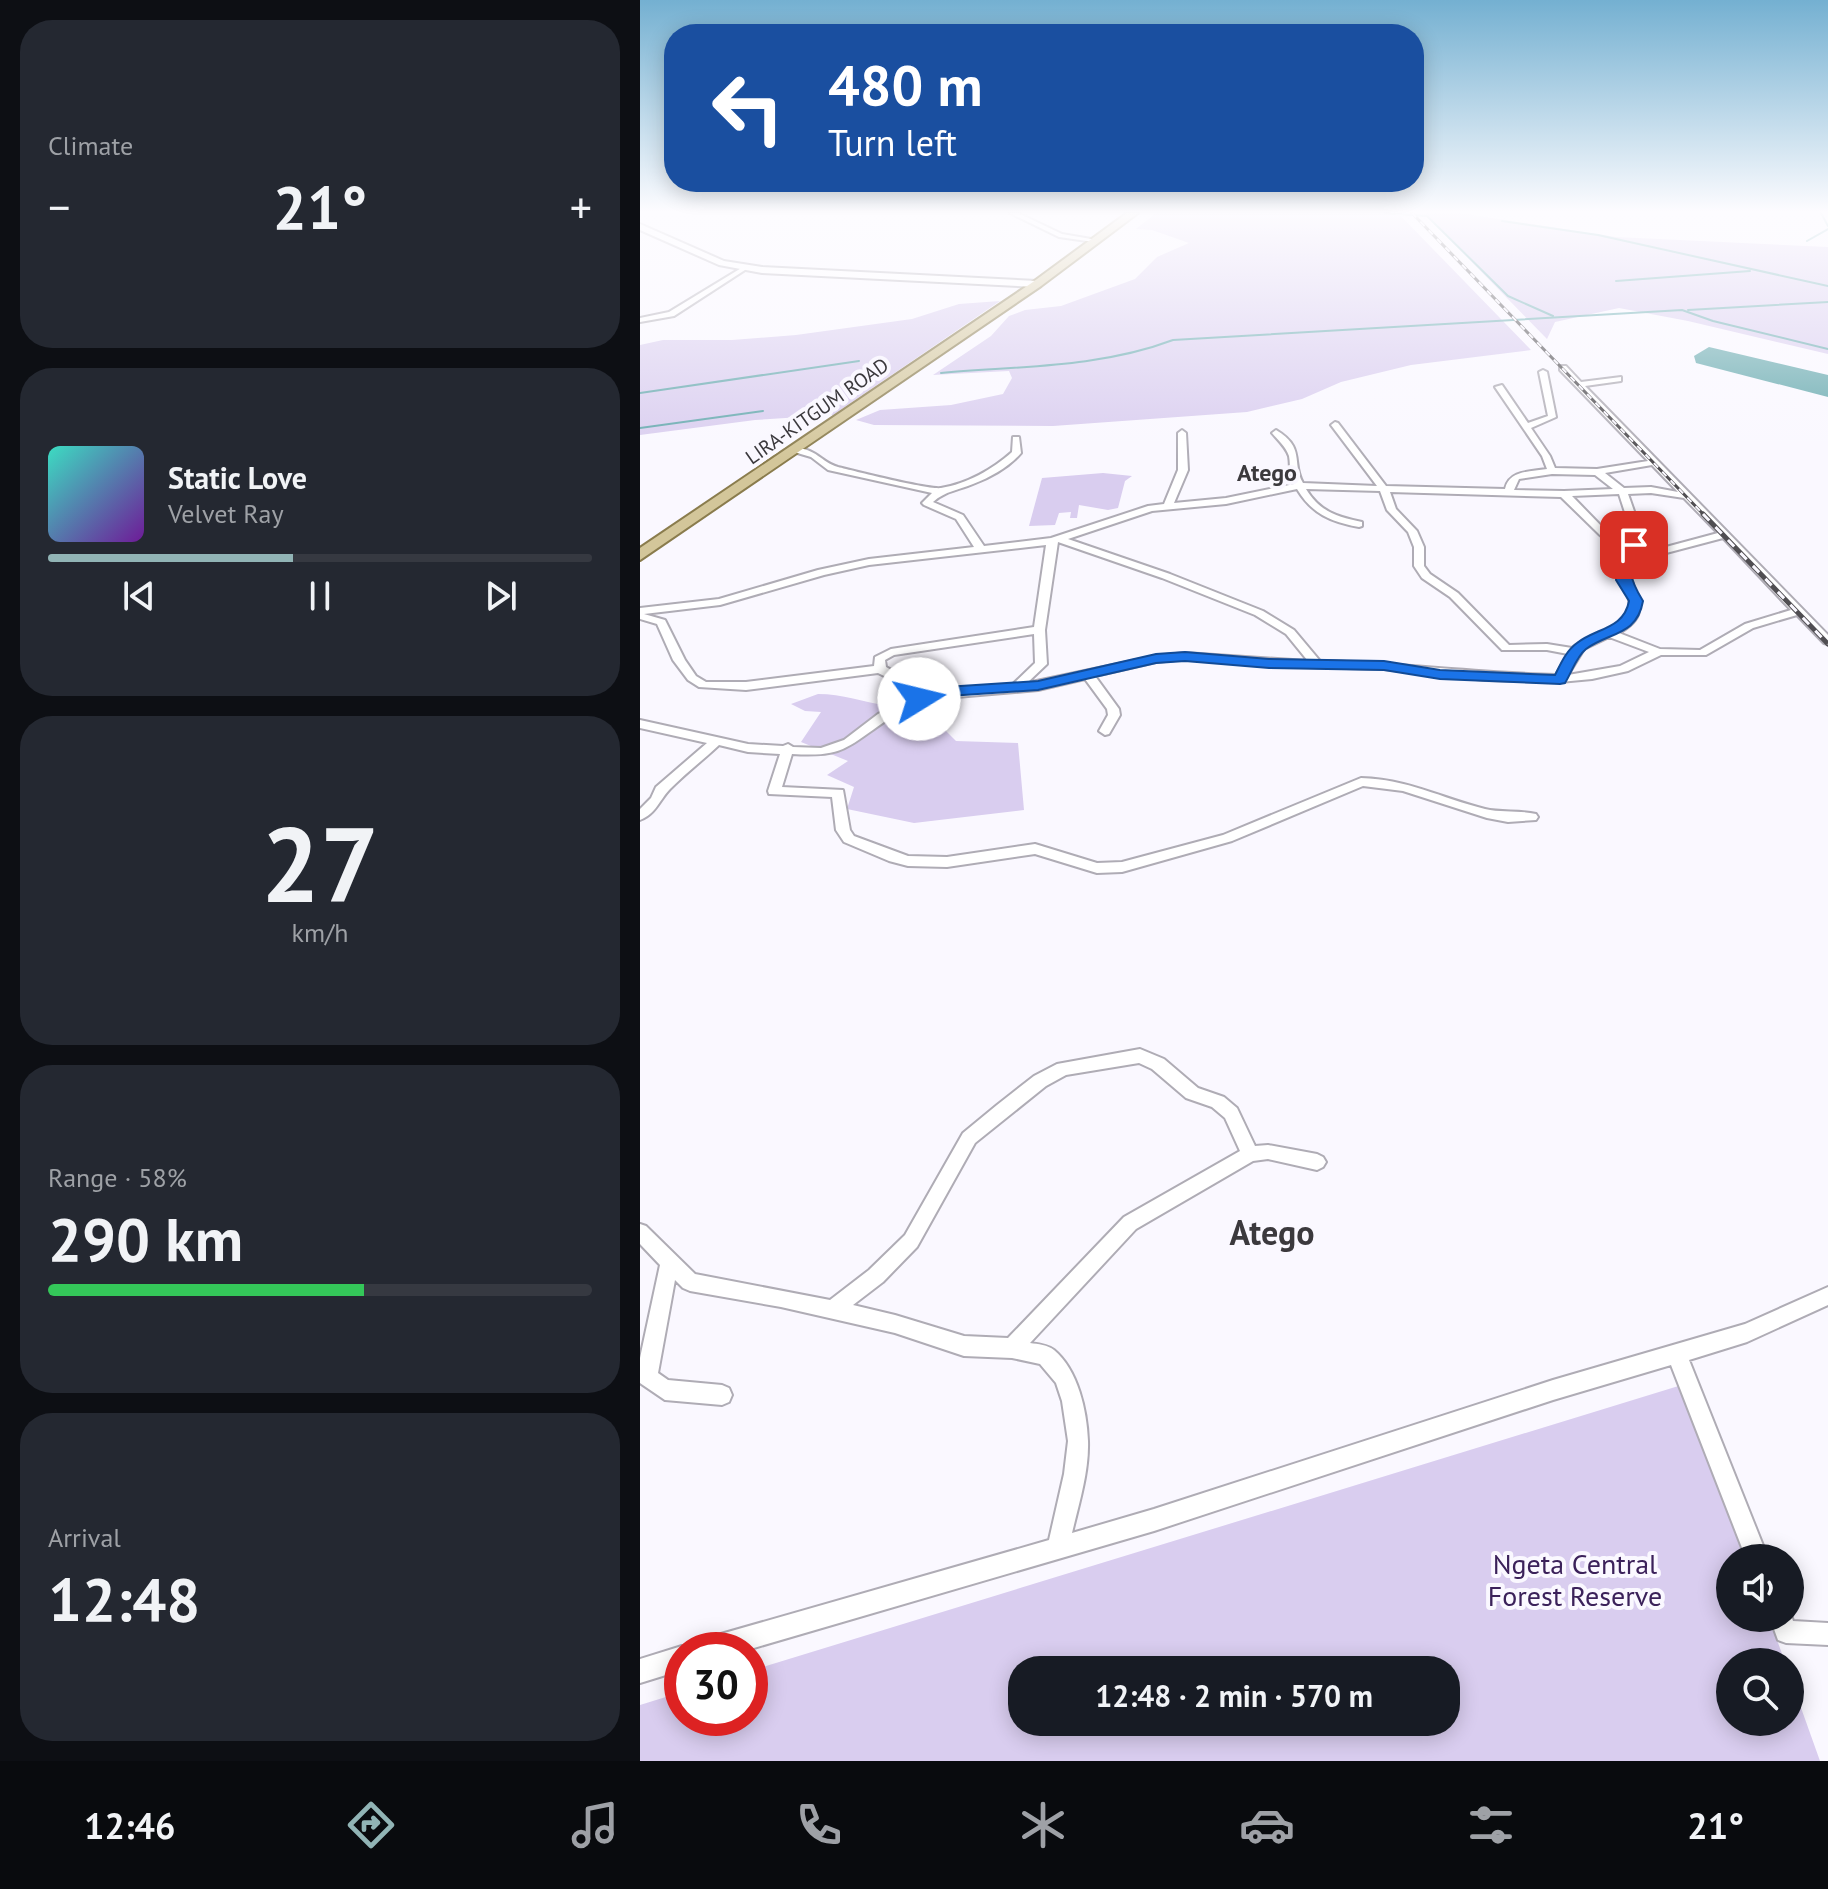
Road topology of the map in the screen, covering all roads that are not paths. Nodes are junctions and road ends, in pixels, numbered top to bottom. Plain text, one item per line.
1 (701, 295) edge
2 (1021, 295) edge
3 (640, 320) edge
4 (1563, 368) dead end
5 (1543, 372) dead end
6 (1618, 379) dead end
7 (1579, 385) junction
8 (1499, 387) dead end
9 (1335, 425) dead end
10 (1525, 427) junction
11 (1182, 433) dead end
12 (1276, 433) dead end
13 (1016, 439) dead end
14 (797, 450) junction
15 (1655, 462) junction
16 (1552, 471) junction
17 (1597, 472) junction
18 (1299, 486) junction
19 (1384, 489) junction
20 (937, 491) junction
21 (1623, 492) junction
22 (1509, 493) junction
23 (1564, 494) junction
24 (1687, 496) junction
25 (1169, 504) junction
26 (1359, 524) dead end
27 (1725, 535) junction
28 (1055, 540) junction
29 (980, 548) junction
30 (1627, 554) junction
31 (640, 555) edge
32 (1798, 611) junction
33 (640, 613) edge
34 (1039, 630) junction
35 (1611, 634) junction
36 (1828, 641) edge
37 (1575, 652) junction
38 (1659, 652) junction
39 (1317, 664) junction
40 (880, 669) junction
41 (1088, 675) junction
42 (1560, 679) junction
43 (1014, 689) junction
44 (930, 692) junction
45 (640, 724) edge
46 (1105, 731) dead end
47 (715, 742) junction
48 (788, 748) junction
49 (640, 816) edge
50 (1531, 817) dead end
51 (1250, 1154) junction
52 (1317, 1162) dead end
53 (640, 1232) edge
54 (670, 1261) junction
55 (1828, 1296) edge
56 (832, 1310) junction
57 (1012, 1348) junction
58 (1677, 1354) junction
59 (722, 1395) dead end
60 (1752, 1544) edge
61 (1058, 1548) junction
62 (768, 1632) edge
63 (1786, 1632) edge
64 (1828, 1634) edge
65 (664, 1664) edge
66 (640, 1671) edge

1 - 3 street
2 - 14 main road, LIRA-KITGUM ROAD
4 - 7 street
5 - 10 street
6 - 7 street
7 - 15 street
8 - 10 street
9 - 19 street
10 - 16 street
11 - 25 street
12 - 18 street
13 - 20 street
14 - 20 street
14 - 31 main road, LIRA-KITGUM ROAD
15 - 17 street
15 - 24 street
16 - 17 street
16 - 22 street
17 - 21 street
18 - 19 street
18 - 25 street
18 - 26 street
19 - 22 street
19 - 37 street
20 - 29 street
21 - 23 street
21 - 24 street
21 - 30 street
22 - 23 street
23 - 30 street
24 - 27 street
25 - 28 street
27 - 30 street
27 - 32 street
28 - 29 street
28 - 34 street
28 - 39 street
29 - 33 street
30 - 35 street
32 - 36 street
32 - 38 street
33 - 40 street
34 - 40 street
34 - 43 street
35 - 37 street
35 - 38 street
37 - 42 street
38 - 42 street
39 - 41 street
39 - 42 street
40 - 44 street
41 - 43 street
41 - 46 street
43 - 44 street
44 - 48 street
45 - 47 street
47 - 48 street
47 - 49 street
48 - 50 street
51 - 52 street
51 - 56 street
51 - 57 street
53 - 54 street
54 - 56 street
54 - 59 street
55 - 58 street
56 - 57 street
57 - 61 street
58 - 60 street
58 - 61 street
61 - 62 street
63 - 64 street
65 - 66 street

